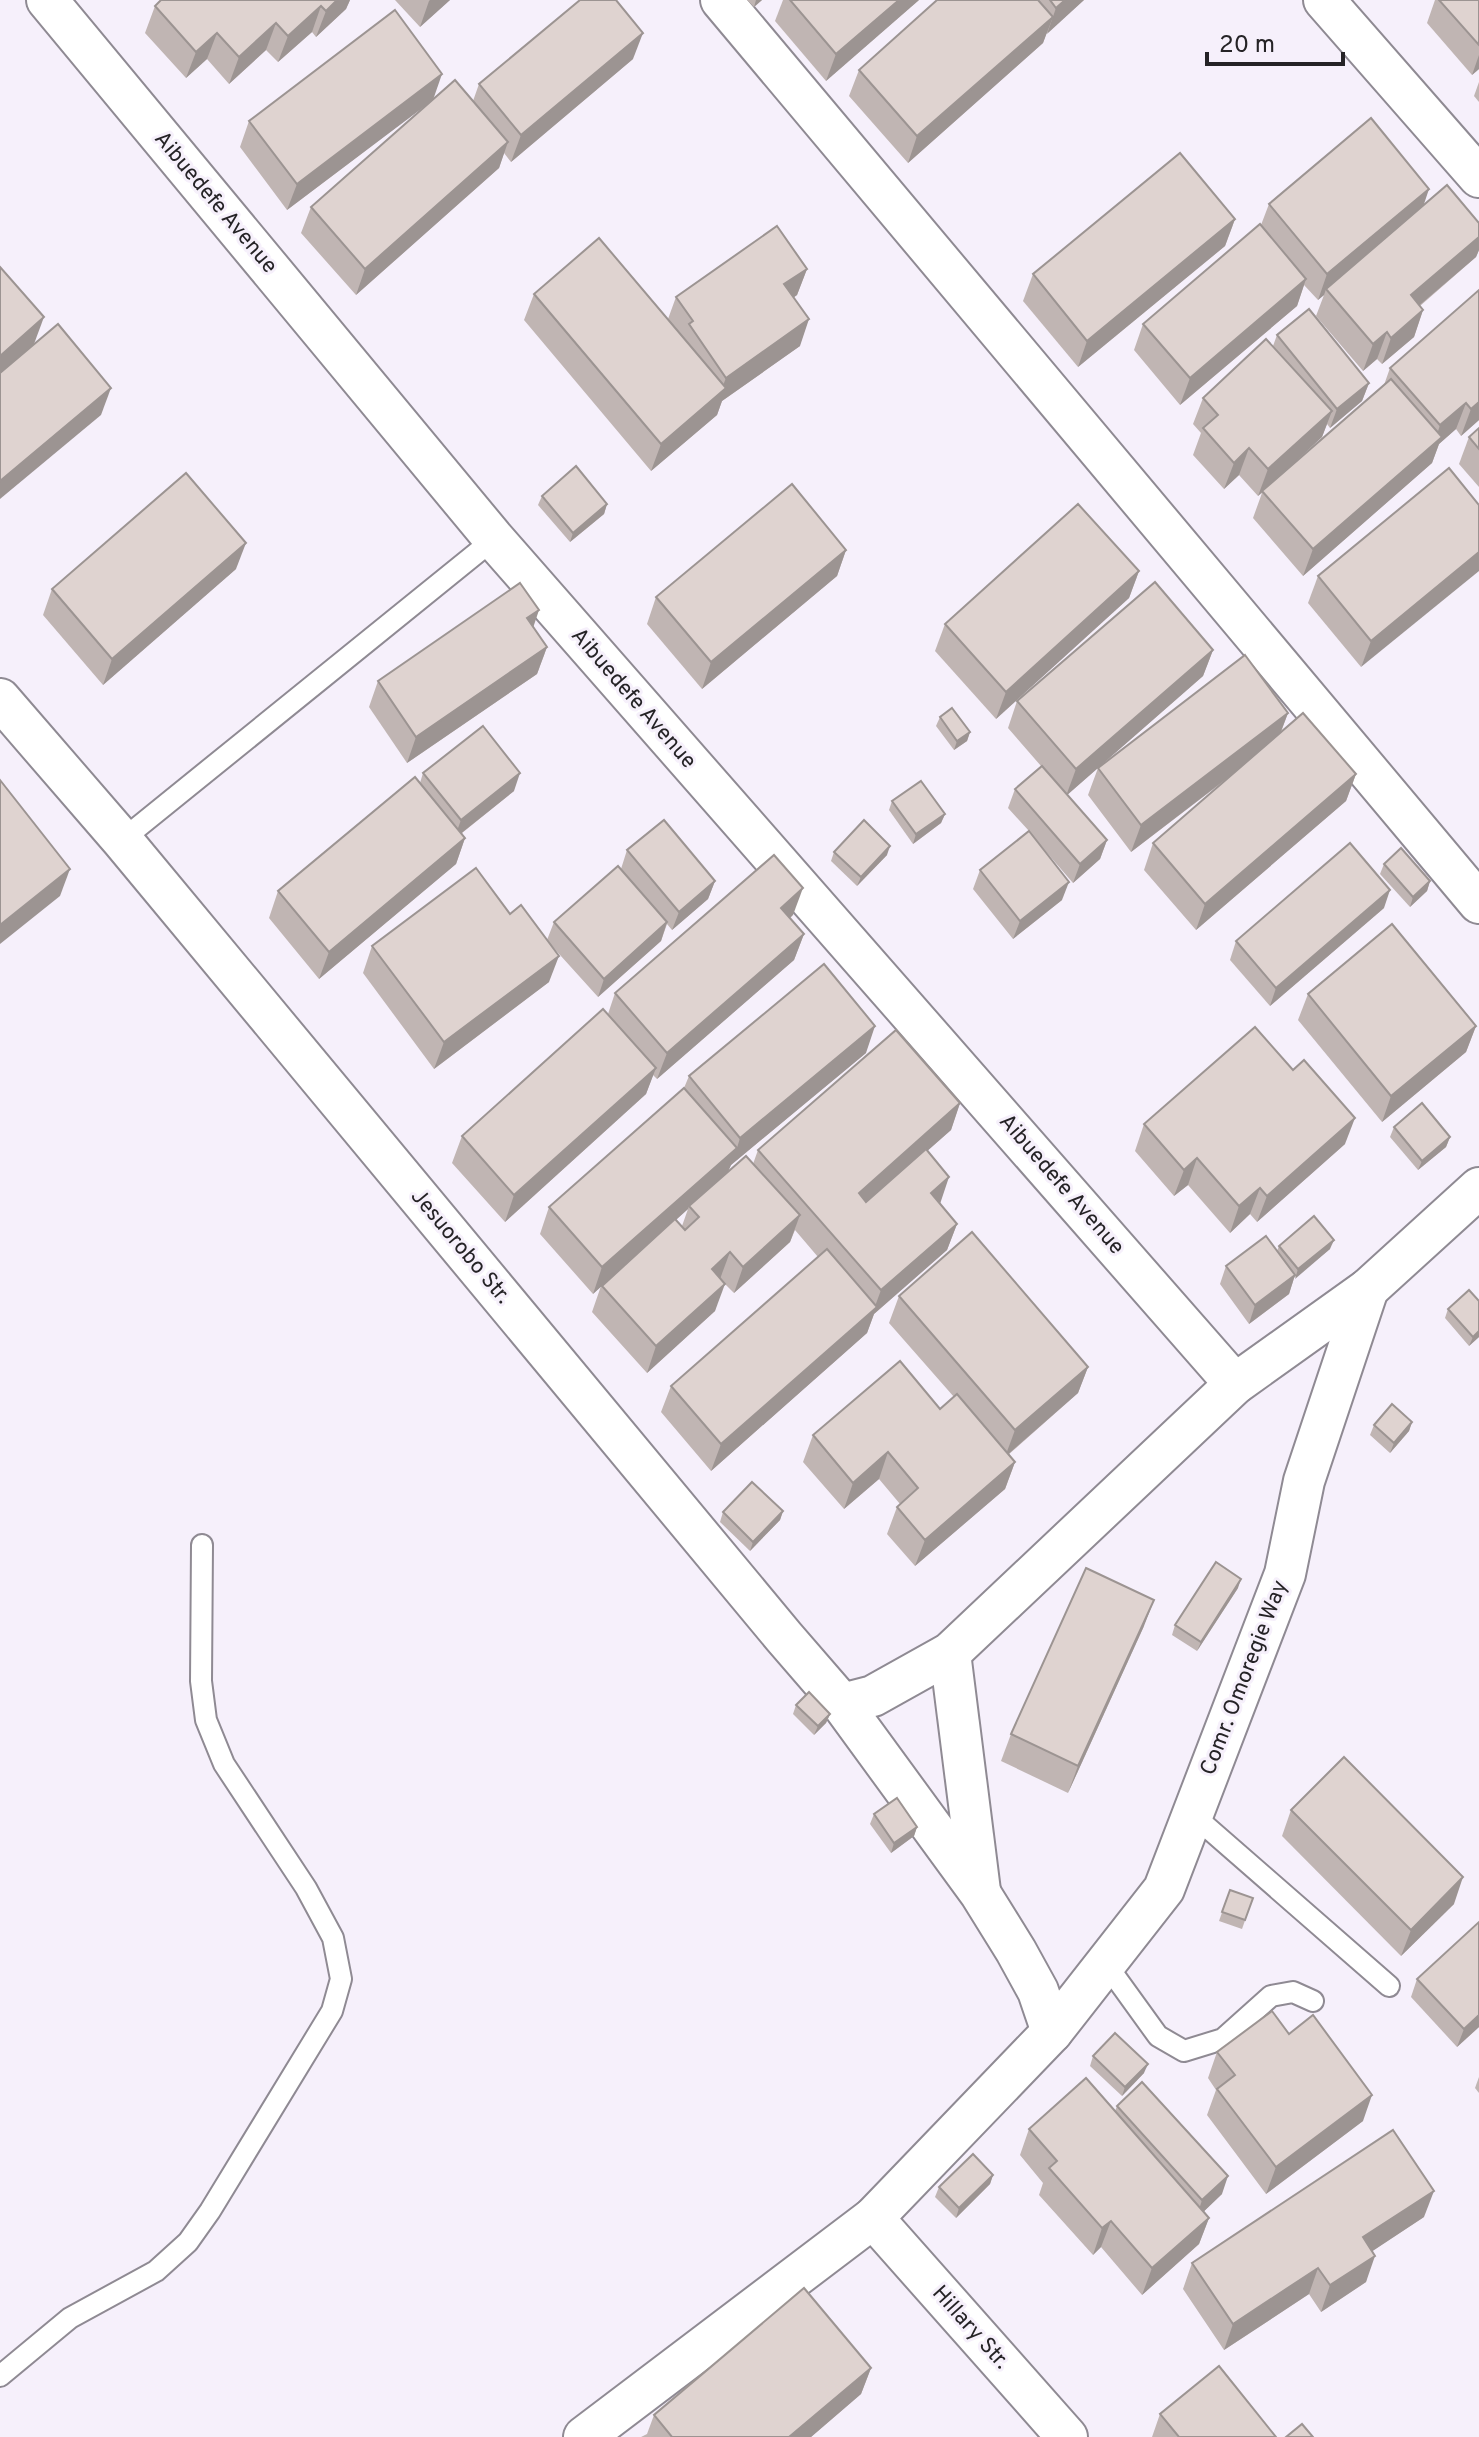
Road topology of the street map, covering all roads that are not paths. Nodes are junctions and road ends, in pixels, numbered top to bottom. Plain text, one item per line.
1 (47, 0) edge
2 (721, 0) edge
3 (1336, 4) edge
4 (1479, 177) edge
5 (494, 539) junction
6 (0, 699) edge
7 (122, 840) junction
8 (1479, 903) edge
9 (1479, 1188) edge
10 (1368, 1289) junction
11 (1235, 1384) junction
12 (202, 1545) dead end
13 (950, 1653) junction
14 (842, 1704) junction
15 (1192, 1814) junction
16 (980, 1893) junction
17 (1106, 1964) junction
18 (1389, 1986) dead end
19 (1313, 2001) dead end
20 (1052, 2032) junction
21 (873, 2218) junction
22 (0, 2376) edge
23 (584, 2437) edge
24 (1067, 2437) edge

1 - 5 street, Aibuedefe Avenue
2 - 8 street
3 - 4 street
5 - 7 lane
5 - 11 street, Aibuedefe Avenue
6 - 7 street, Jesuorobo Str.
7 - 14 street, Jesuorobo Str.
9 - 10 street
10 - 11 street
10 - 15 street, Comr. Omoregie Way
11 - 13 street
12 - 22 lane
13 - 14 street
13 - 16 street
14 - 16 street, Jesuorobo Str.
15 - 17 street, Comr. Omoregie Way
15 - 18 lane
16 - 20 street, Jesuorobo Str.
17 - 19 lane
17 - 20 street, Comr. Omoregie Way
20 - 21 street, Comr. Omoregie Way
21 - 23 street, Comr. Omoregie Way
21 - 24 street, Hillary Str.

